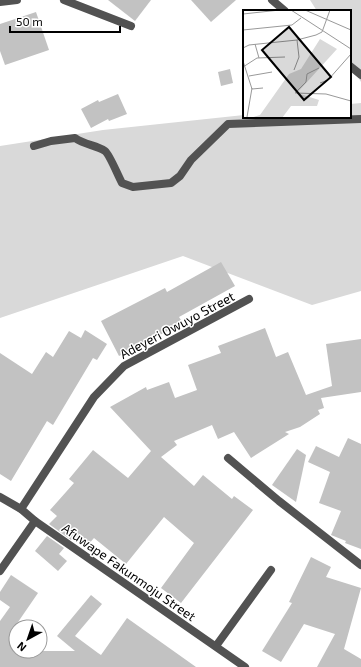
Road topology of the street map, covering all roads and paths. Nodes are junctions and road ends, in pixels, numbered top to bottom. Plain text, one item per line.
1 (17, 0) edge
2 (64, 0) edge
3 (272, 0) edge
4 (0, 2) edge
5 (284, 10) edge
6 (131, 26) dead end
7 (351, 67) edge
8 (361, 76) edge
9 (361, 119) edge
10 (34, 146) dead end
11 (249, 299) dead end
12 (228, 458) dead end
13 (0, 497) edge
14 (21, 509) junction
15 (35, 521) junction
16 (361, 565) edge
17 (271, 570) dead end
18 (0, 571) edge
19 (216, 646) junction
20 (245, 667) edge

1 - 4 street
2 - 6 street
3 - 5 street
7 - 8 street
9 - 10 street
11 - 14 street, Adeyeri Owuyo Street
12 - 16 street
13 - 14 street, Afuwape Fakunmoju Street
14 - 15 street, Afuwape Fakunmoju Street
15 - 18 street
15 - 19 street, Afuwape Fakunmoju Street
17 - 19 street
19 - 20 street, Afuwape Fakunmoju Street

